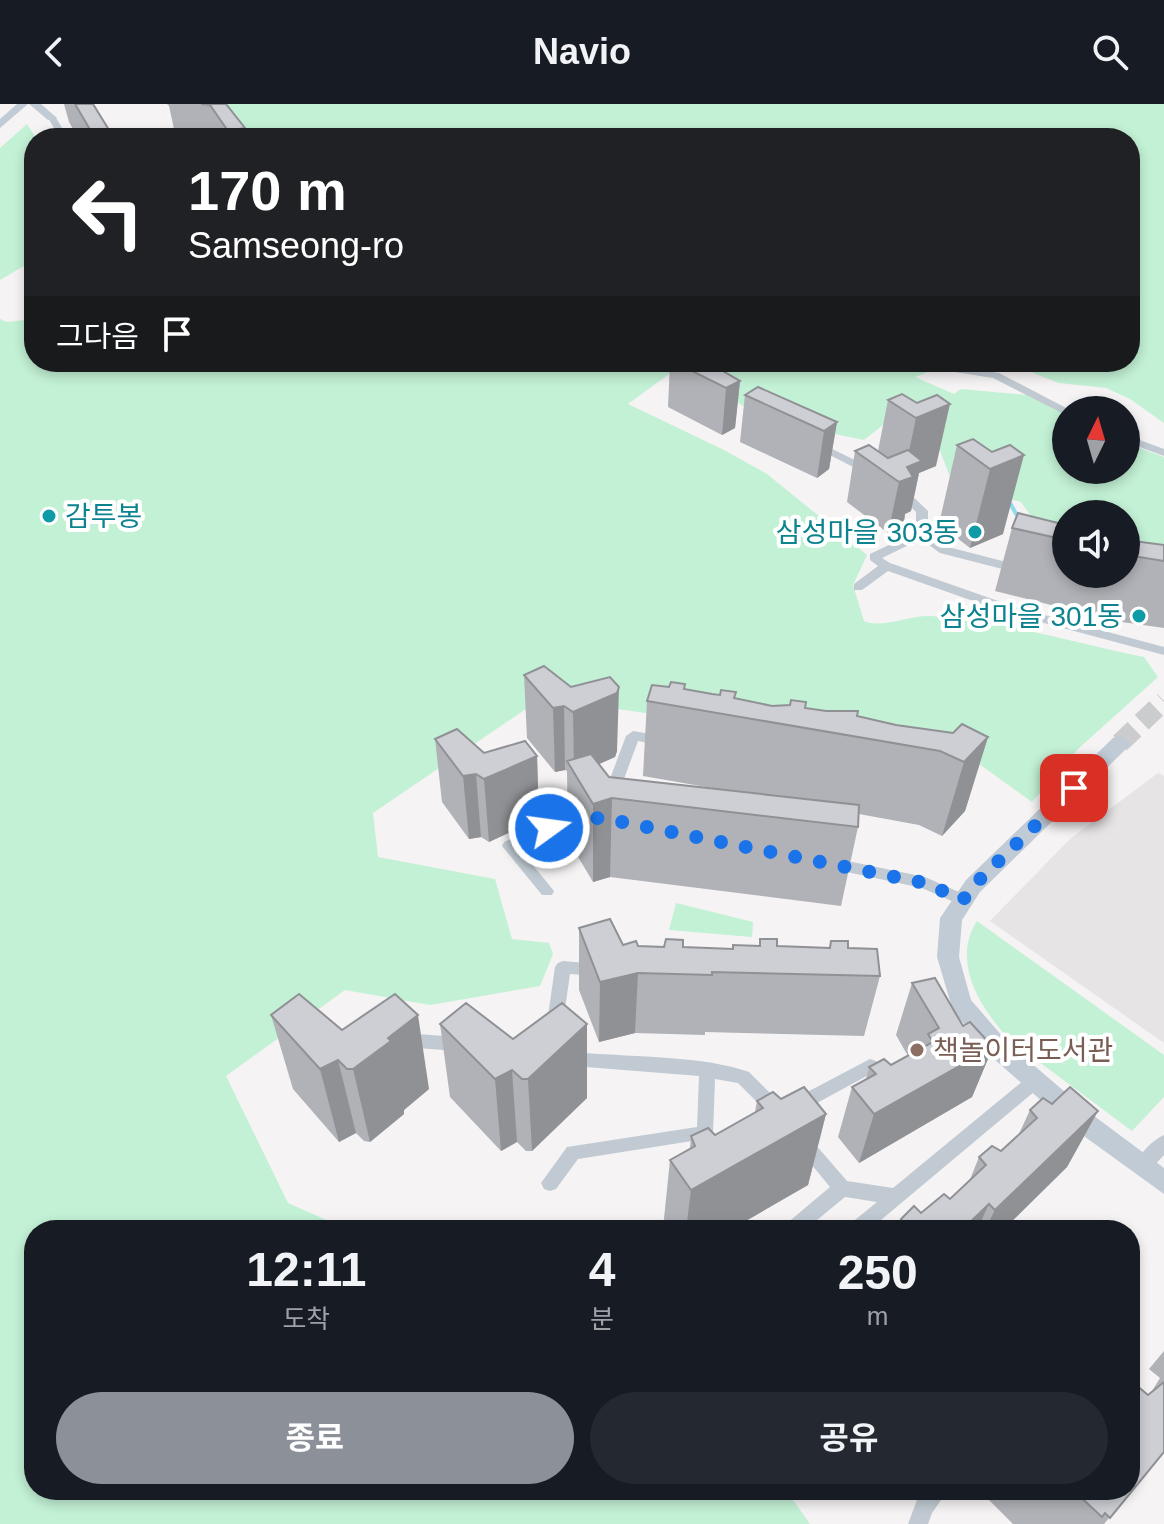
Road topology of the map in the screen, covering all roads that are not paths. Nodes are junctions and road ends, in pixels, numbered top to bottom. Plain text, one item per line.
1 (23, 104) edge
2 (34, 104) edge
3 (51, 104) edge
4 (52, 118) junction
5 (0, 125) edge
6 (58, 128) edge
7 (973, 372) edge
8 (1052, 404) edge
9 (1140, 444) edge
10 (817, 445) edge
11 (1164, 453) edge
12 (877, 477) edge
13 (890, 484) edge
14 (922, 534) junction
15 (886, 566) junction
16 (1038, 573) edge
17 (858, 587) dead end
18 (1164, 651) edge
19 (1120, 743) tunnel mouth
20 (679, 744) edge
21 (822, 862) edge
22 (547, 891) dead end
23 (963, 900) junction
24 (624, 973) edge
25 (390, 1039) edge
26 (469, 1045) edge
27 (870, 1066) edge
28 (707, 1070) junction
29 (1035, 1081) junction
30 (786, 1122) junction
31 (1164, 1143) edge
32 (1142, 1166) junction
33 (550, 1183) dead end
34 (1164, 1183) edge
35 (842, 1188) junction
36 (896, 1197) junction
37 (804, 1220) edge
38 (868, 1220) edge
39 (930, 1500) edge
40 (918, 1524) edge

1 - 5 street
2 - 4 street
3 - 4 street
4 - 6 street
7 - 8 street
9 - 11 street
10 - 12 street
13 - 14 street
14 - 15 street
14 - 16 street
15 - 17 street
15 - 18 street
19 - 23 street
20 - 22 street
21 - 23 street
23 - 29 street
24 - 28 street
25 - 26 street
27 - 30 street
28 - 30 street
28 - 33 street
29 - 32 street
29 - 36 street
30 - 35 street
31 - 32 street
32 - 34 street
35 - 36 street
35 - 37 street
36 - 38 street
39 - 40 street

